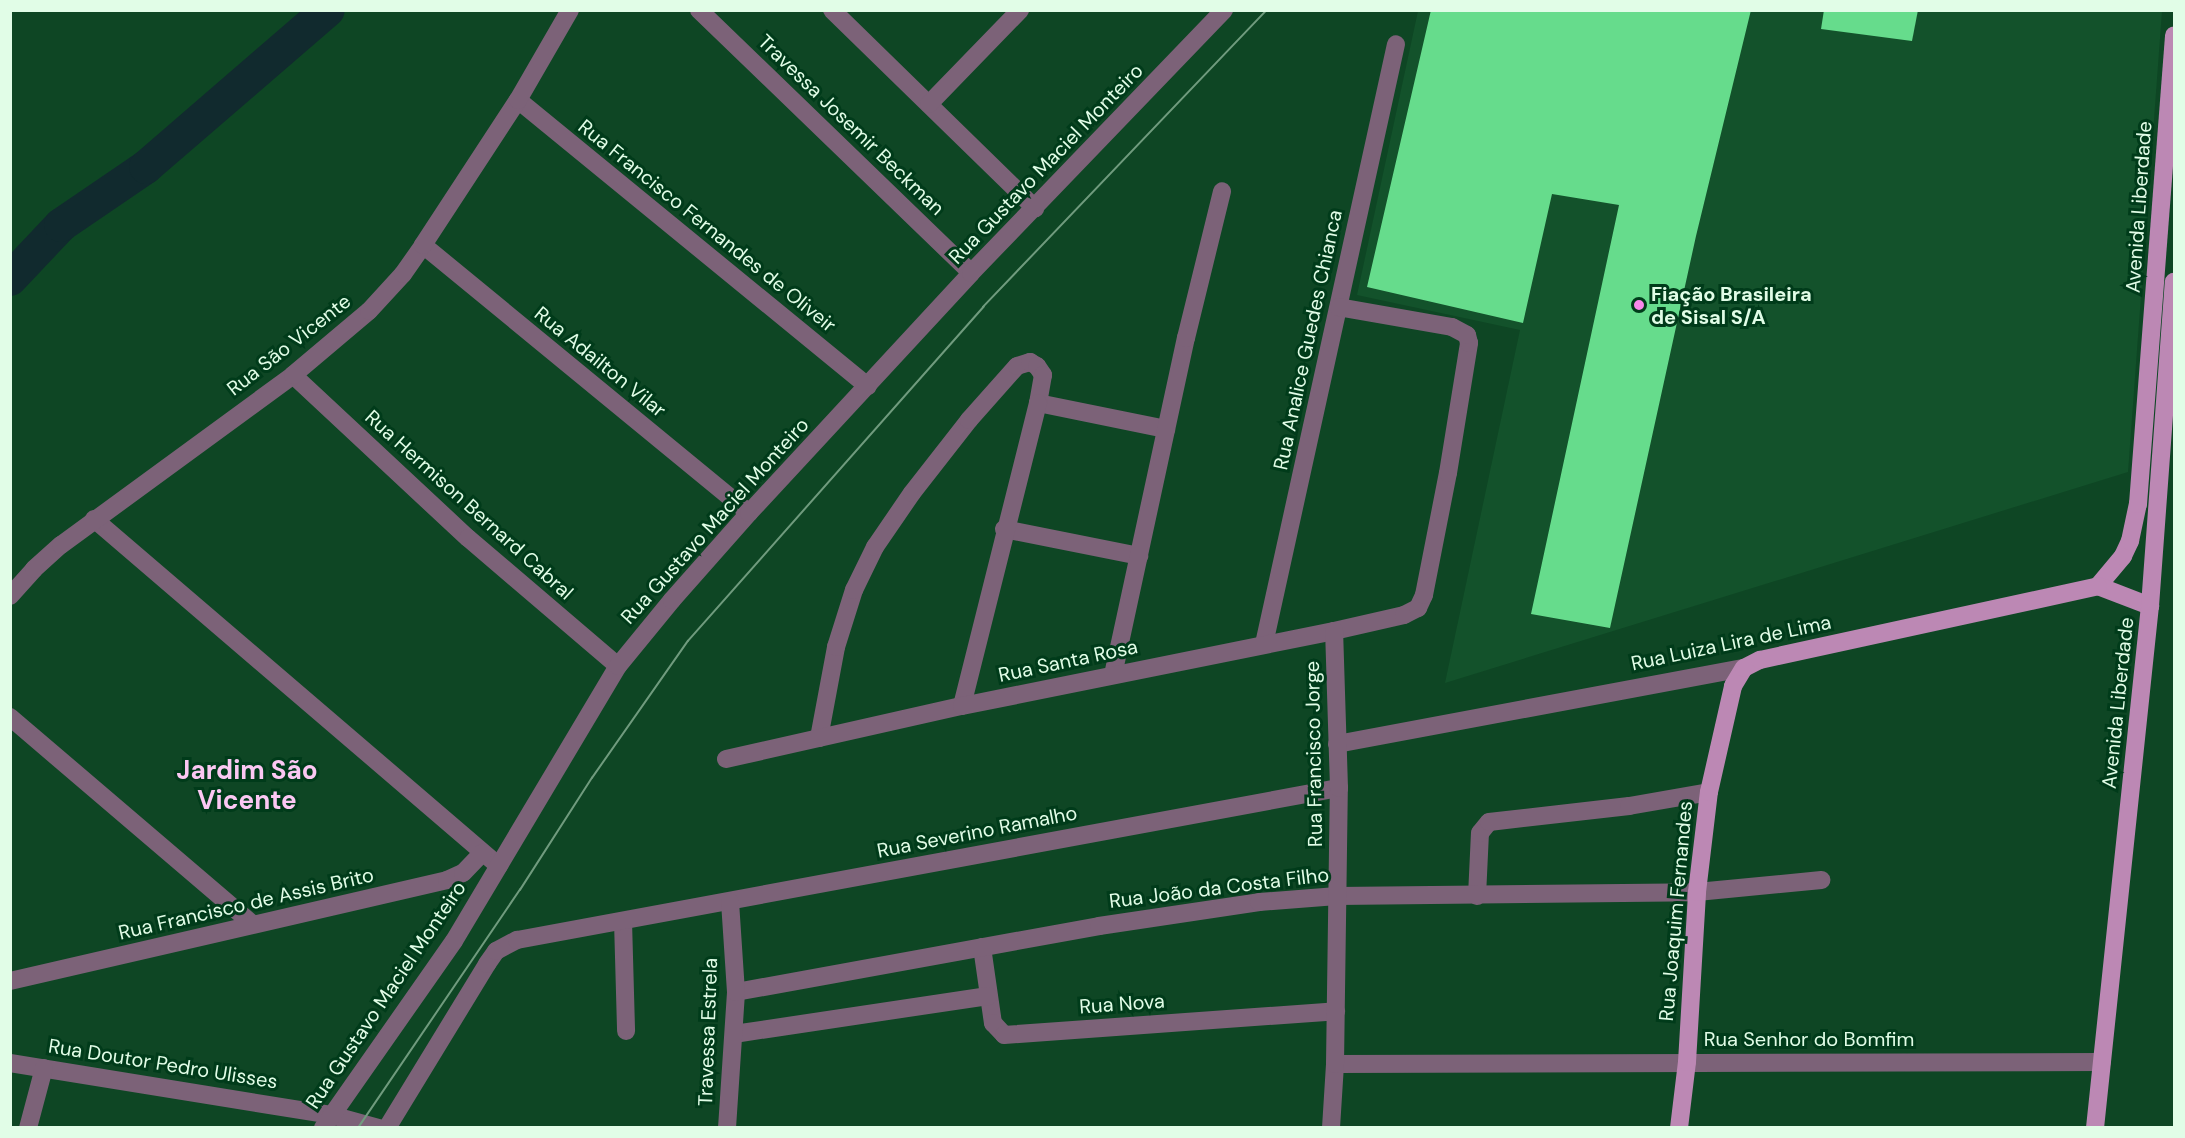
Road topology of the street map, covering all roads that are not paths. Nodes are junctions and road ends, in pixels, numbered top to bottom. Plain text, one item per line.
1 (570, 10) edge
2 (699, 10) edge
3 (1020, 10) edge
4 (1224, 10) edge
5 (833, 11) edge
6 (2175, 35) edge
7 (1396, 44) dead end
8 (518, 100) junction
9 (929, 104) junction
10 (1222, 191) dead end
11 (1035, 208) junction
12 (423, 245) junction
13 (971, 273) junction
14 (2175, 282) edge
15 (1340, 307) junction
16 (293, 375) junction
17 (868, 386) junction
18 (1038, 403) junction
19 (2170, 404) edge
20 (1166, 429) junction
21 (750, 513) junction
22 (94, 519) junction
23 (1004, 529) junction
24 (1139, 556) junction
25 (2098, 586) junction
26 (10, 596) edge
27 (2150, 606) junction
28 (1334, 631) junction
29 (1264, 644) junction
30 (618, 666) junction
31 (1744, 668) junction
32 (1113, 675) junction
33 (962, 706) junction
34 (10, 717) edge
35 (819, 738) junction
36 (1336, 744) junction
37 (726, 759) dead end
38 (1339, 788) junction
39 (1709, 792) junction
40 (482, 853) junction
41 (499, 866) junction
42 (1821, 880) dead end
43 (1697, 892) junction
44 (1337, 896) junction
45 (1477, 896) junction
46 (730, 902) junction
47 (623, 921) junction
48 (252, 924) junction
49 (982, 947) junction
50 (10, 981) edge
51 (736, 992) junction
52 (988, 996) junction
53 (1336, 1011) junction
54 (626, 1031) dead end
55 (734, 1034) junction
56 (1687, 1062) junction
57 (2102, 1062) junction
58 (10, 1063) edge
59 (1335, 1064) junction
60 (44, 1068) junction
61 (327, 1121) edge
62 (28, 1128) edge
63 (379, 1128) edge
64 (387, 1128) edge
65 (727, 1128) edge
66 (1331, 1128) edge
67 (1679, 1128) edge
68 (2095, 1128) edge

1 - 8 street, Rua São Vicente
2 - 13 street, Travessa Josemir Beckman
3 - 9 street
4 - 11 street, Rua Gustavo Maciel Monteiro
5 - 9 street
6 - 25 main road, Avenida Liberdade
7 - 15 street, Rua Analice Guedes Chianca
8 - 12 street, Rua São Vicente
8 - 17 street, Rua Francisco Fernandes de Oliveir
9 - 11 street
10 - 20 street
11 - 13 street, Rua Gustavo Maciel Monteiro
12 - 16 street, Rua São Vicente
12 - 21 street, Rua Adailton Vilar
13 - 17 street, Rua Gustavo Maciel Monteiro
14 - 19 main road, Avenida Liberdade
15 - 28 street, Rua Santa Rosa
15 - 29 street, Rua Analice Guedes Chianca
16 - 22 street, Rua São Vicente
16 - 30 street, Rua Hermison Bernard Cabral
17 - 21 street, Rua Gustavo Maciel Monteiro
18 - 20 street
18 - 23 street
18 - 35 street
19 - 27 main road, Avenida Liberdade
20 - 24 street
21 - 30 street, Rua Gustavo Maciel Monteiro
22 - 26 street, Rua São Vicente
22 - 40 street
23 - 24 street
23 - 33 street
24 - 32 street
25 - 27 main road
25 - 31 main road, Rua Luiza Lira de Lima
27 - 57 main road, Avenida Liberdade
28 - 29 street, Rua Santa Rosa
28 - 36 street, Rua Francisco Jorge
29 - 32 street, Rua Santa Rosa
30 - 41 street, Rua Gustavo Maciel Monteiro
31 - 36 street, Rua Luiza Lira de Lima
31 - 39 main road, Rua Joaquim Fernandes
32 - 33 street, Rua Santa Rosa
33 - 35 street, Rua Santa Rosa
34 - 48 street
35 - 37 street, Rua Santa Rosa
36 - 38 street, Rua Francisco Jorge
38 - 44 street, Rua Francisco Jorge
38 - 46 street, Rua Severino Ramalho
39 - 43 main road, Rua Joaquim Fernandes
39 - 45 street
40 - 41 street
40 - 48 street, Rua Francisco de Assis Brito
41 - 61 street, Rua Gustavo Maciel Monteiro
42 - 43 street, Rua João da Costa Filho
43 - 45 street, Rua João da Costa Filho
43 - 56 main road, Rua Joaquim Fernandes
44 - 45 street, Rua João da Costa Filho
44 - 49 street, Rua João da Costa Filho
44 - 53 street, Rua Francisco Jorge
46 - 47 street, Rua Severino Ramalho
46 - 51 street, Travessa Estrela
47 - 54 street
47 - 64 street, Rua Severino Ramalho
48 - 50 street, Rua Francisco de Assis Brito
49 - 51 street, Rua João da Costa Filho
49 - 52 street, Rua Nova
51 - 55 street, Travessa Estrela
52 - 53 street, Rua Nova
52 - 55 street
53 - 59 street, Rua Francisco Jorge
55 - 65 street, Travessa Estrela
56 - 57 street, Rua Senhor do Bomfim
56 - 59 street, Rua Senhor do Bomfim
56 - 67 main road, Rua Joaquim Fernandes
57 - 68 main road, Avenida Liberdade
58 - 60 street, Rua Doutor Pedro Ulisses
59 - 66 street, Rua Francisco Jorge
60 - 61 street, Rua Doutor Pedro Ulisses
60 - 62 street
61 - 63 street, Rua Doutor Pedro Ulisses

